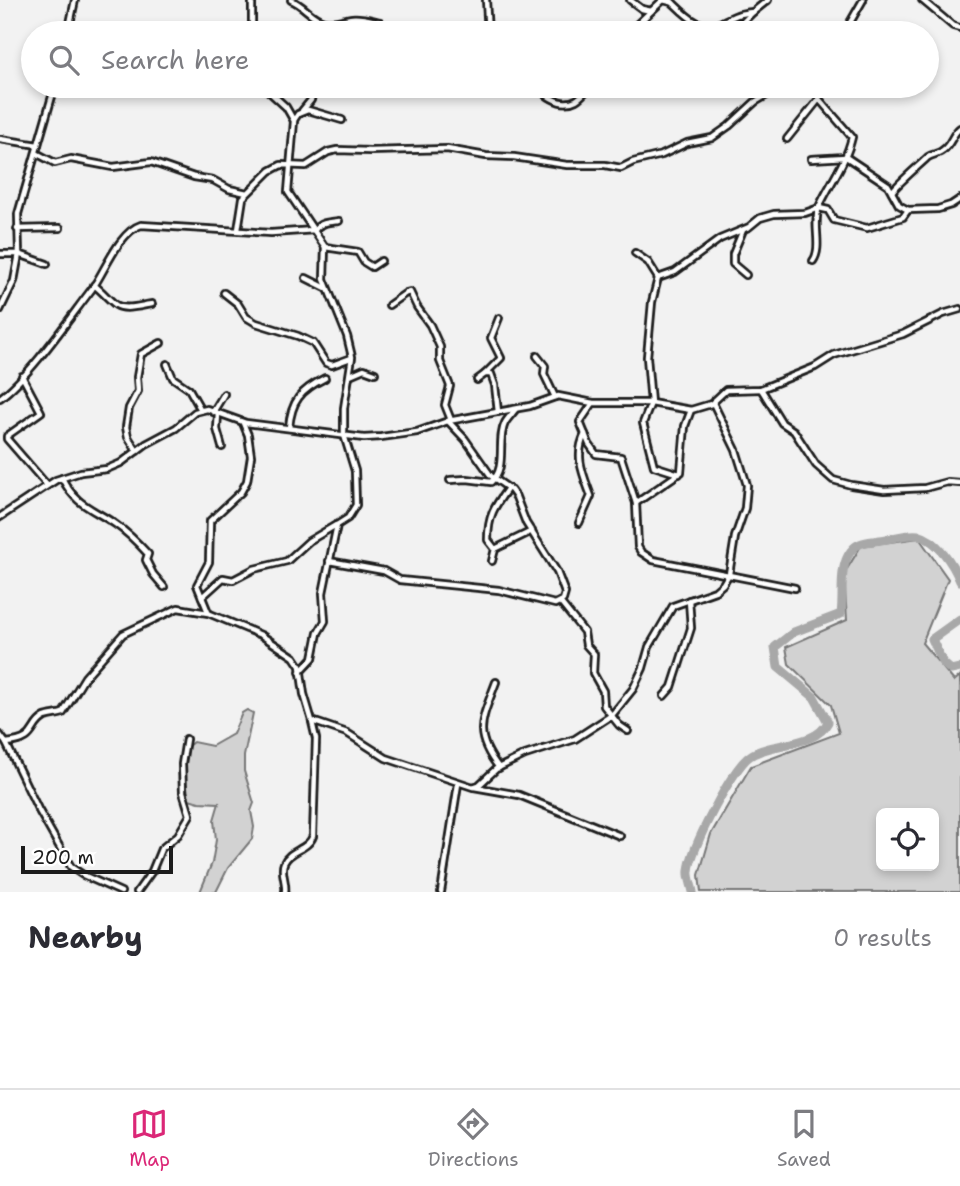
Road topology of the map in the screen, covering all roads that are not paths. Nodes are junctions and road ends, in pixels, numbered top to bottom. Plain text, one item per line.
1 (75, 0) edge
2 (252, 0) edge
3 (291, 0) edge
4 (486, 0) edge
5 (630, 0) edge
6 (768, 0) edge
7 (863, 0) edge
8 (922, 0) edge
9 (671, 1) edge
10 (652, 12) junction
11 (753, 12) junction
12 (71, 21) edge
13 (252, 21) edge
14 (323, 21) edge
15 (339, 21) edge
16 (375, 21) edge
17 (487, 21) edge
18 (642, 21) edge
19 (694, 21) edge
20 (725, 21) edge
21 (744, 21) edge
22 (851, 21) edge
23 (960, 28) edge
24 (52, 98) edge
25 (276, 98) edge
26 (310, 98) edge
27 (548, 98) edge
28 (579, 98) edge
29 (762, 98) edge
30 (819, 99) joint
31 (301, 112) junction
32 (341, 120) dead end
33 (294, 121) junction
34 (960, 128) edge
35 (0, 139) edge
36 (787, 139) dead end
37 (38, 145) junction
38 (36, 153) junction
39 (846, 157) junction
40 (811, 159) dead end
41 (290, 164) junction
42 (892, 192) junction
43 (248, 193) junction
44 (960, 199) edge
45 (819, 208) junction
46 (908, 210) junction
47 (339, 222) dead end
48 (60, 228) dead end
49 (18, 229) junction
50 (744, 229) junction
51 (238, 230) junction
52 (315, 230) junction
53 (325, 247) junction
54 (635, 253) dead end
55 (0, 254) edge
56 (19, 254) junction
57 (381, 261) dead end
58 (813, 261) dead end
59 (47, 264) dead end
60 (746, 275) dead end
61 (306, 278) dead end
62 (658, 278) junction
63 (94, 285) junction
64 (327, 288) junction
65 (224, 293) dead end
66 (152, 304) dead end
67 (390, 306) dead end
68 (960, 309) edge
69 (0, 310) edge
70 (499, 318) dead end
71 (160, 343) dead end
72 (537, 355) dead end
73 (352, 357) junction
74 (167, 364) dead end
75 (375, 373) dead end
76 (485, 374) junction
77 (22, 376) junction
78 (349, 376) junction
79 (325, 378) dead end
80 (477, 380) dead end
81 (761, 389) junction
82 (224, 394) dead end
83 (555, 397) junction
84 (0, 398) edge
85 (593, 403) junction
86 (651, 403) junction
87 (713, 403) junction
88 (515, 409) junction
89 (201, 410) junction
90 (691, 410) junction
91 (498, 412) junction
92 (216, 413) junction
93 (450, 421) junction
94 (243, 422) junction
95 (289, 429) junction
96 (585, 434) junction
97 (344, 435) junction
98 (222, 447) dead end
99 (137, 451) junction
100 (679, 474) junction
101 (62, 478) junction
102 (450, 480) dead end
103 (495, 480) junction
104 (960, 483) edge
105 (46, 484) junction
106 (508, 488) junction
107 (636, 503) junction
108 (0, 517) edge
109 (579, 523) dead end
110 (337, 525) junction
111 (532, 531) junction
112 (495, 548) junction
113 (329, 561) junction
114 (492, 561) dead end
115 (729, 574) junction
116 (164, 587) dead end
117 (795, 588) dead end
118 (202, 597) junction
119 (689, 600) junction
120 (560, 602) junction
121 (208, 613) junction
122 (300, 672) junction
123 (496, 682) dead end
124 (664, 696) dead end
125 (610, 716) junction
126 (312, 721) junction
127 (628, 731) dead end
128 (0, 735) edge
129 (186, 739) dead end
130 (6, 743) junction
131 (499, 768) junction
132 (458, 783) junction
133 (473, 787) junction
134 (620, 836) dead end
135 (121, 892) edge
136 (137, 892) edge
137 (285, 892) edge
138 (441, 892) edge

1 - 12 street
2 - 13 street
3 - 14 street
4 - 17 street
5 - 10 street
6 - 11 street
7 - 22 street
8 - 23 street
9 - 10 street
9 - 19 street
10 - 18 street
11 - 20 street
11 - 21 street
15 - 16 street
24 - 37 street
25 - 33 street
26 - 31 street
27 - 28 street
29 - 41 street
30 - 36 street
30 - 39 street
31 - 32 street
31 - 33 street
33 - 41 street
34 - 42 street
35 - 37 street
37 - 38 street
38 - 43 street
38 - 49 street
39 - 40 street
39 - 42 street
39 - 45 street
41 - 43 street
41 - 52 street
42 - 46 street
43 - 51 street
44 - 46 street
45 - 46 street
45 - 50 street
45 - 58 street
47 - 52 street
48 - 49 street
49 - 56 street
50 - 60 street
50 - 62 street
51 - 52 street
51 - 63 street
52 - 53 street
53 - 57 street
53 - 64 street
54 - 62 street
55 - 56 street
56 - 59 street
56 - 69 street
61 - 64 street
62 - 86 street
63 - 66 street
63 - 77 street
64 - 73 street
65 - 73 street
67 - 93 street
68 - 81 street
70 - 76 street
71 - 99 street
72 - 83 street
73 - 78 street
74 - 89 street
75 - 78 street
76 - 80 street
76 - 91 street
77 - 84 street
77 - 105 street
78 - 97 street
79 - 95 street
81 - 87 street
81 - 104 street
82 - 92 street
83 - 85 street
83 - 88 street
85 - 86 street
85 - 96 street
86 - 90 street
86 - 100 street
87 - 90 street
87 - 115 street
88 - 91 street
88 - 103 street
89 - 92 street
89 - 99 street
90 - 100 street
91 - 93 street
92 - 94 street
92 - 98 street
93 - 97 street
93 - 103 street
94 - 95 street
94 - 118 street
95 - 97 street
96 - 107 street
96 - 109 street
97 - 110 street
99 - 101 street
100 - 107 street
101 - 105 street
101 - 116 street
102 - 103 street
103 - 106 street
105 - 108 street
106 - 111 street
106 - 112 street
107 - 115 street
110 - 113 street
110 - 118 street
111 - 112 street
111 - 120 street
112 - 114 street
113 - 120 street
113 - 122 street
115 - 117 street
115 - 119 street
118 - 121 street
119 - 124 street
119 - 125 street
120 - 125 street
121 - 122 street
121 - 130 street
122 - 126 street
123 - 131 street
125 - 127 street
125 - 131 street
126 - 132 street
126 - 137 street
128 - 130 street
129 - 136 street
130 - 135 street
131 - 133 street
132 - 133 street
132 - 138 street
133 - 134 street

